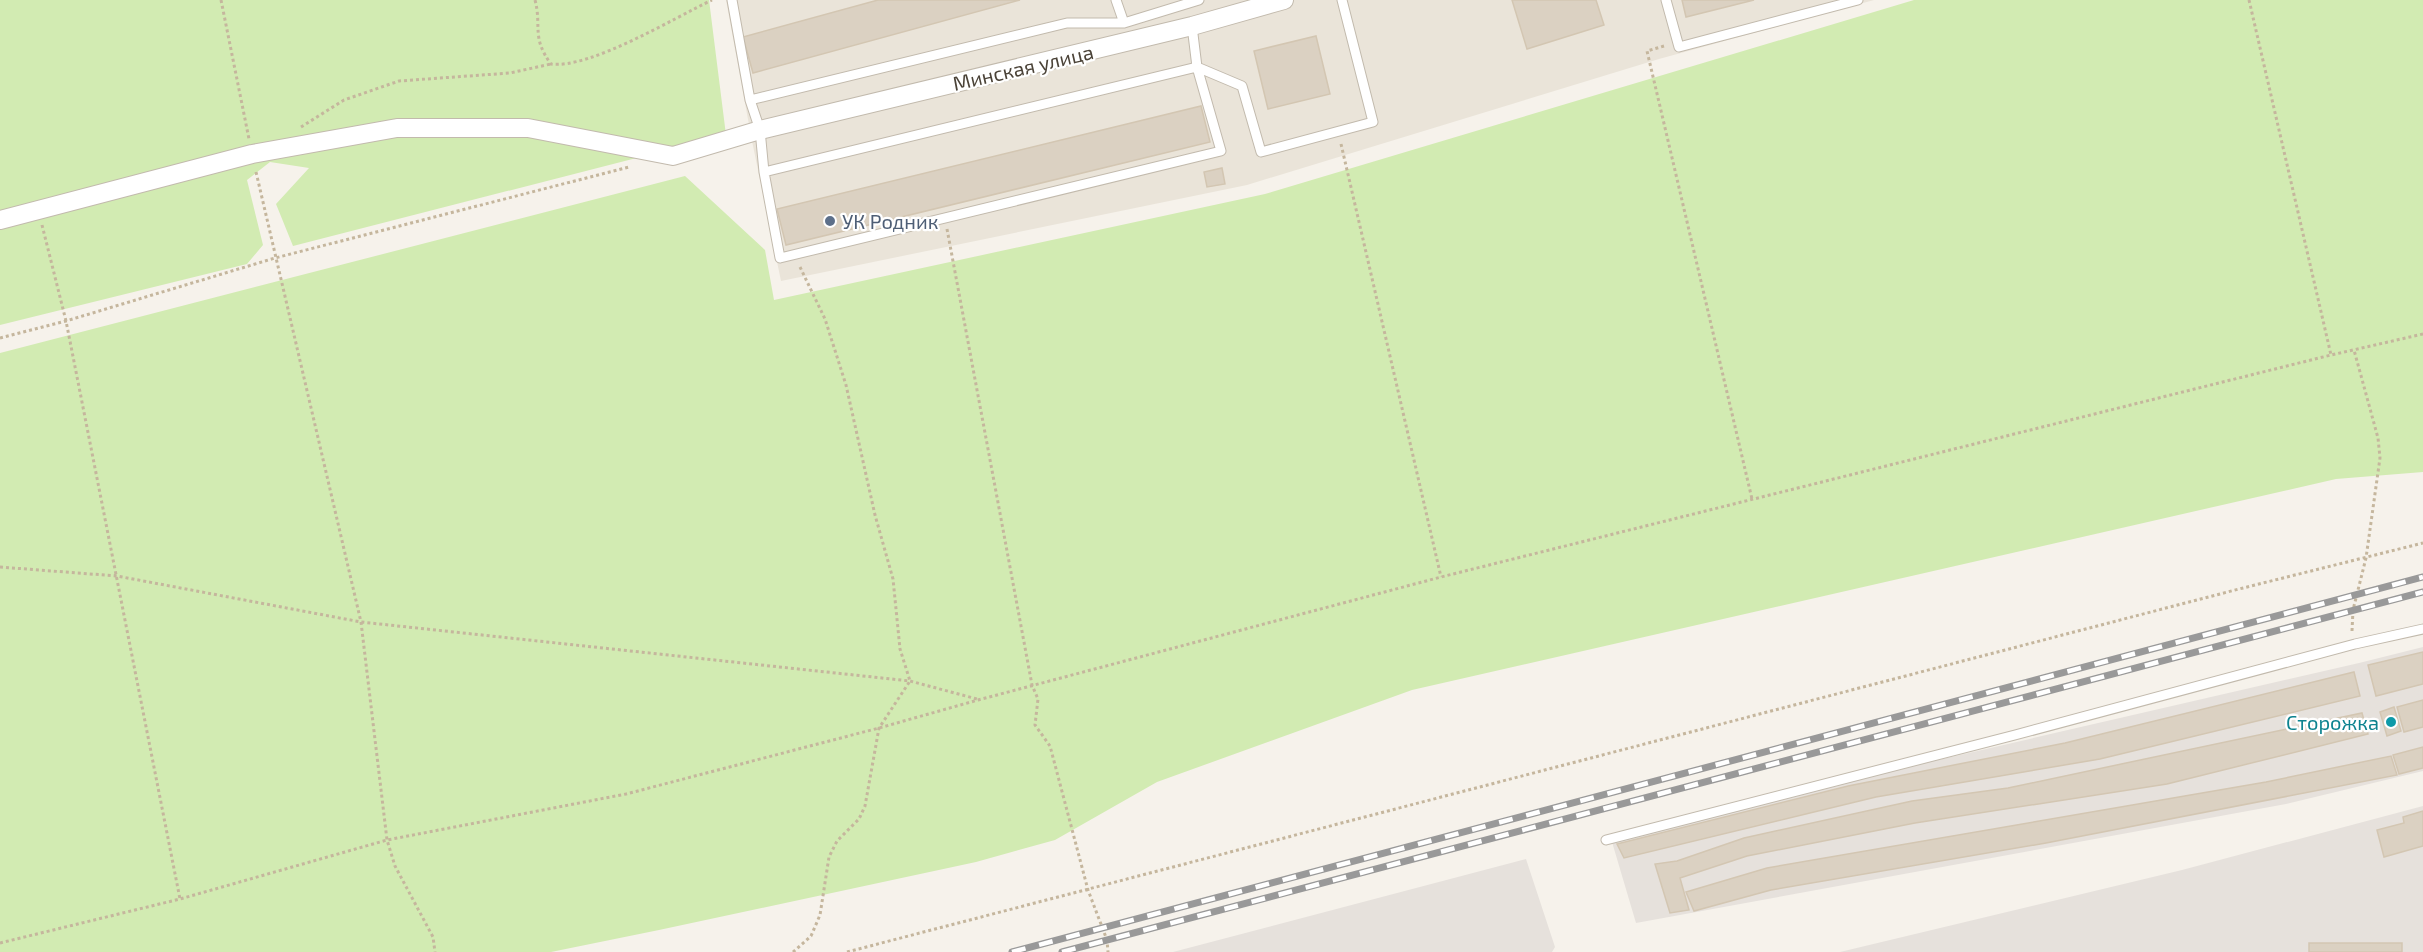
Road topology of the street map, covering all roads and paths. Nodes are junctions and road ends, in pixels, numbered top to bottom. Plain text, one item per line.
1 (221, 0) edge
2 (535, 0) edge
3 (712, 0) edge
4 (732, 0) edge
5 (1116, 0) edge
6 (1199, 0) edge
7 (1284, 0) edge
8 (1342, 0) edge
9 (1666, 0) edge
10 (1858, 0) edge
11 (2249, 0) edge
12 (1124, 23) junction
13 (1192, 26) junction
14 (1678, 43) junction
15 (551, 64) junction
16 (1197, 67) junction
17 (750, 100) junction
18 (760, 130) junction
19 (1338, 130) junction
20 (291, 132) dead end
21 (252, 154) junction
22 (639, 165) dead end
23 (764, 172) junction
24 (38, 211) junction
25 (945, 218) junction
26 (0, 220) edge
27 (794, 254) junction
28 (274, 258) junction
29 (66, 321) junction
30 (2423, 334) edge
31 (0, 338) edge
32 (2354, 349) junction
33 (2331, 355) junction
34 (1752, 499) junction
35 (2423, 543) edge
36 (2366, 558) junction
37 (0, 567) edge
38 (117, 576) junction
39 (1441, 578) junction
40 (361, 622) junction
41 (2423, 629) edge
42 (2355, 644) junction
43 (910, 681) junction
44 (1032, 685) junction
45 (978, 699) junction
46 (879, 728) junction
47 (387, 840) junction
48 (1606, 840) dead end
49 (1088, 890) junction
50 (180, 899) junction
51 (0, 943) edge
52 (435, 952) edge
53 (793, 952) edge
54 (847, 952) edge
55 (1108, 952) edge

1 - 21 path
2 - 15 path
3 - 15 path
4 - 17 lane
5 - 12 lane
6 - 12 lane
7 - 13 street, Минская улица
8 - 19 lane
9 - 14 lane
10 - 14 lane
11 - 33 path
12 - 17 lane
13 - 16 lane
13 - 18 street, Минская улица
14 - 34 path
15 - 20 path
16 - 19 lane
16 - 23 lane
16 - 25 lane
17 - 18 lane
18 - 21 street, Минская улица
18 - 23 lane
19 - 39 path
21 - 24 street, Минская улица
21 - 28 path
22 - 28 path
23 - 27 lane
24 - 26 street, Минская улица
24 - 29 path
25 - 27 lane
25 - 44 path
27 - 43 path
28 - 29 path
28 - 40 path
29 - 31 path
29 - 38 path
30 - 32 path
32 - 33 path
32 - 36 path
33 - 34 path
34 - 39 path
35 - 36 path
36 - 42 path
36 - 49 path
37 - 38 path
38 - 40 path
38 - 50 path
39 - 44 path
40 - 43 path
40 - 47 path
41 - 42 lane
42 - 48 lane
43 - 45 path
43 - 46 path
44 - 45 path
44 - 49 path
45 - 46 path
46 - 47 path
46 - 53 path
47 - 50 path
47 - 52 path
49 - 54 path
49 - 55 path
50 - 51 path

